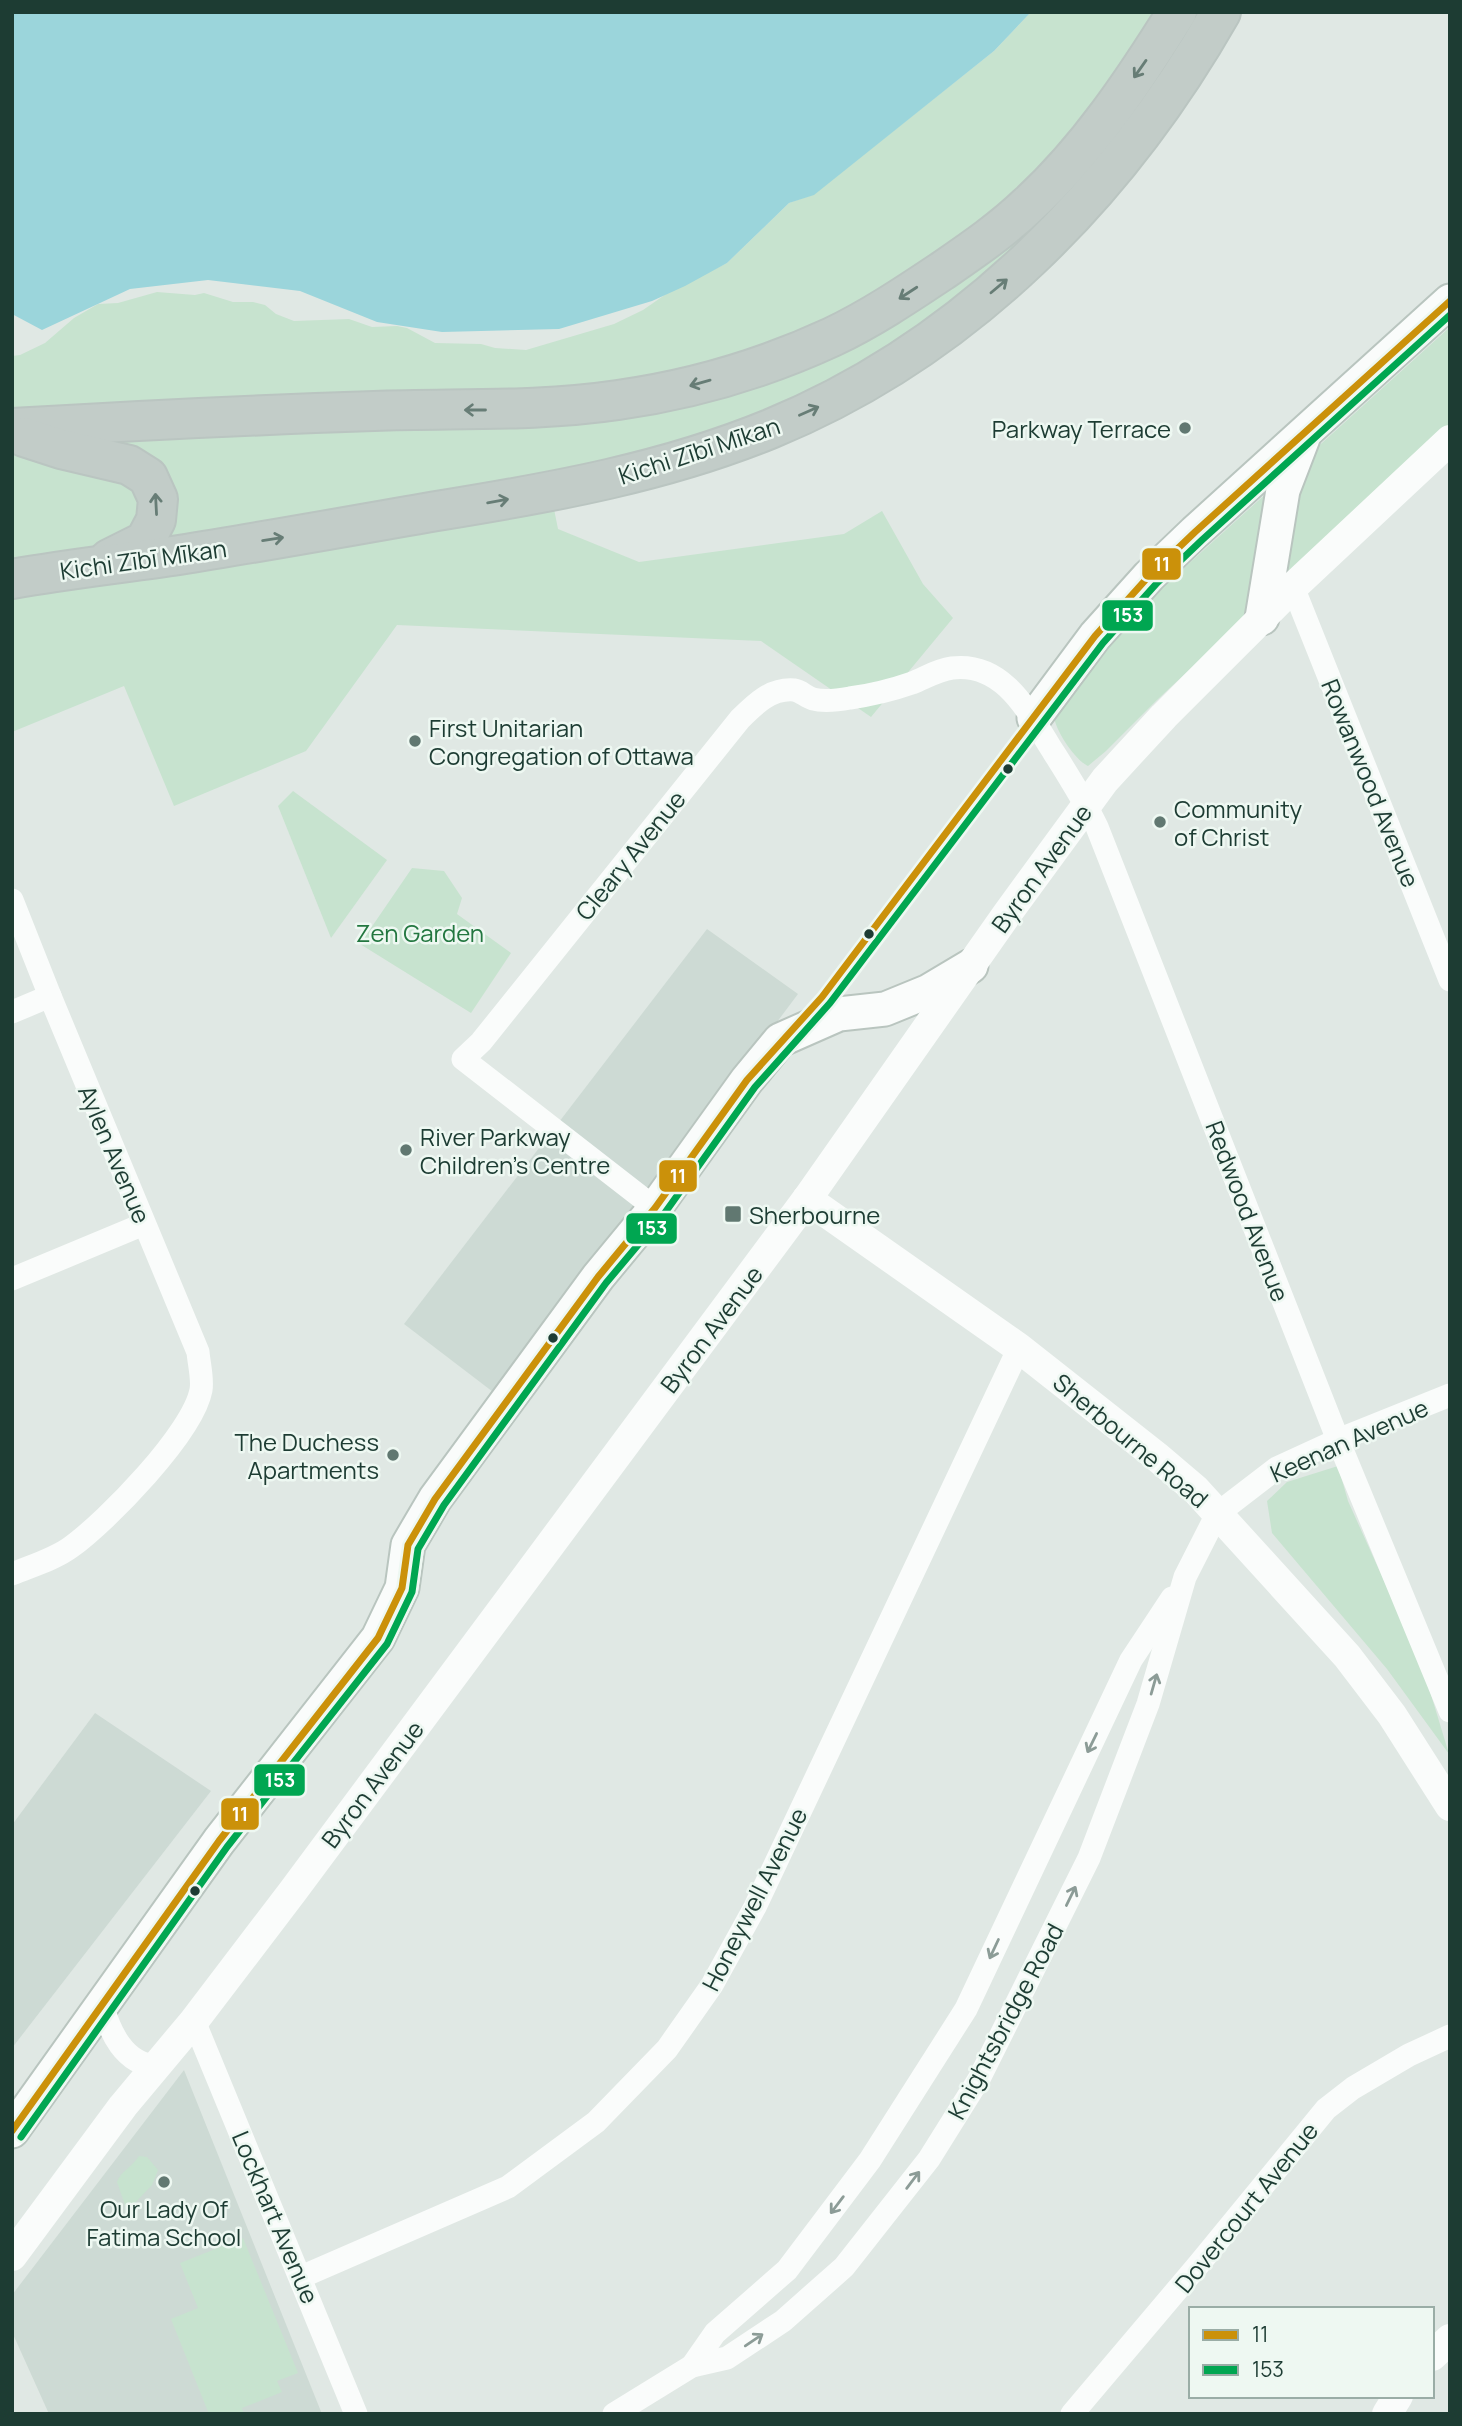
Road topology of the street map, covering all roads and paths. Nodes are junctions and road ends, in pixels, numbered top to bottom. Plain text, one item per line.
1 (1177, 12) edge
2 (1221, 12) edge
3 (1450, 301) edge
4 (12, 431) edge
5 (1305, 432) junction
6 (1450, 440) edge
7 (98, 565) junction
8 (12, 579) edge
9 (1293, 587) junction
10 (1262, 618) junction
11 (1034, 719) junction
12 (1086, 805) junction
13 (12, 900) edge
14 (971, 966) junction
15 (1450, 980) edge
16 (50, 996) junction
17 (885, 1009) junction
18 (12, 1012) edge
19 (912, 1049) junction
20 (807, 1199) junction
21 (655, 1208) junction
22 (144, 1224) junction
23 (12, 1279) edge
24 (1019, 1348) junction
25 (1450, 1395) edge
26 (1342, 1449) junction
27 (1217, 1514) junction
28 (12, 1574) edge
29 (1185, 1577) junction
30 (1450, 1710) edge
31 (1450, 1806) edge
32 (102, 2005) junction
33 (194, 2021) junction
34 (1450, 2036) edge
35 (156, 2066) junction
36 (12, 2131) edge
37 (12, 2256) edge
38 (301, 2277) junction
39 (1450, 2339) edge
40 (1434, 2354) edge
41 (692, 2366) junction
42 (1397, 2398) edge
43 (621, 2412) edge
44 (356, 2414) edge
45 (1072, 2414) edge
46 (1387, 2414) edge

1 -> 4 highway
7 -> 2 highway, Kichi Zībī Mīkan
3 - 5 main road
7 -> 4 highway
5 - 10 main road
5 - 11 main road
6 - 9 street, Byron Avenue
7 - 8 highway, Kichi Zībī Mīkan
9 - 10 street, Byron Avenue
9 - 15 street, Rowanwood Avenue
10 - 12 street, Byron Avenue
11 - 12 street, Redwood Avenue
11 - 21 street, Cleary Avenue
12 - 14 street, Byron Avenue
12 - 26 street, Redwood Avenue
13 - 16 street, Aylen Avenue
14 - 17 main road
14 - 19 street, Byron Avenue
16 - 18 street
16 - 22 street, Aylen Avenue
17 - 19 street
17 - 21 main road
19 - 20 street, Byron Avenue
20 - 24 street, Sherbourne Road
20 - 33 street, Byron Avenue
21 - 32 main road
22 - 23 street
22 - 28 street, Aylen Avenue
24 - 27 street, Sherbourne Road
24 - 38 street, Honeywell Avenue
25 - 26 street, Keenan Avenue
26 - 27 street, Keenan Avenue
26 - 30 street, Redwood Avenue
27 - 29 street, Knightsbridge Road
27 - 31 street, Sherbourne Road
29 -> 41 street, Knightsbridge Road
41 -> 29 street, Knightsbridge Road
32 - 35 street
32 - 36 main road
33 - 35 street, Byron Avenue
33 - 38 street, Lockhart Avenue
34 - 45 street, Dovercourt Avenue
35 - 37 street, Byron Avenue
38 - 44 street, Lockhart Avenue
39 - 40 street
41 - 43 street, Knightsbridge Road
42 - 46 street

